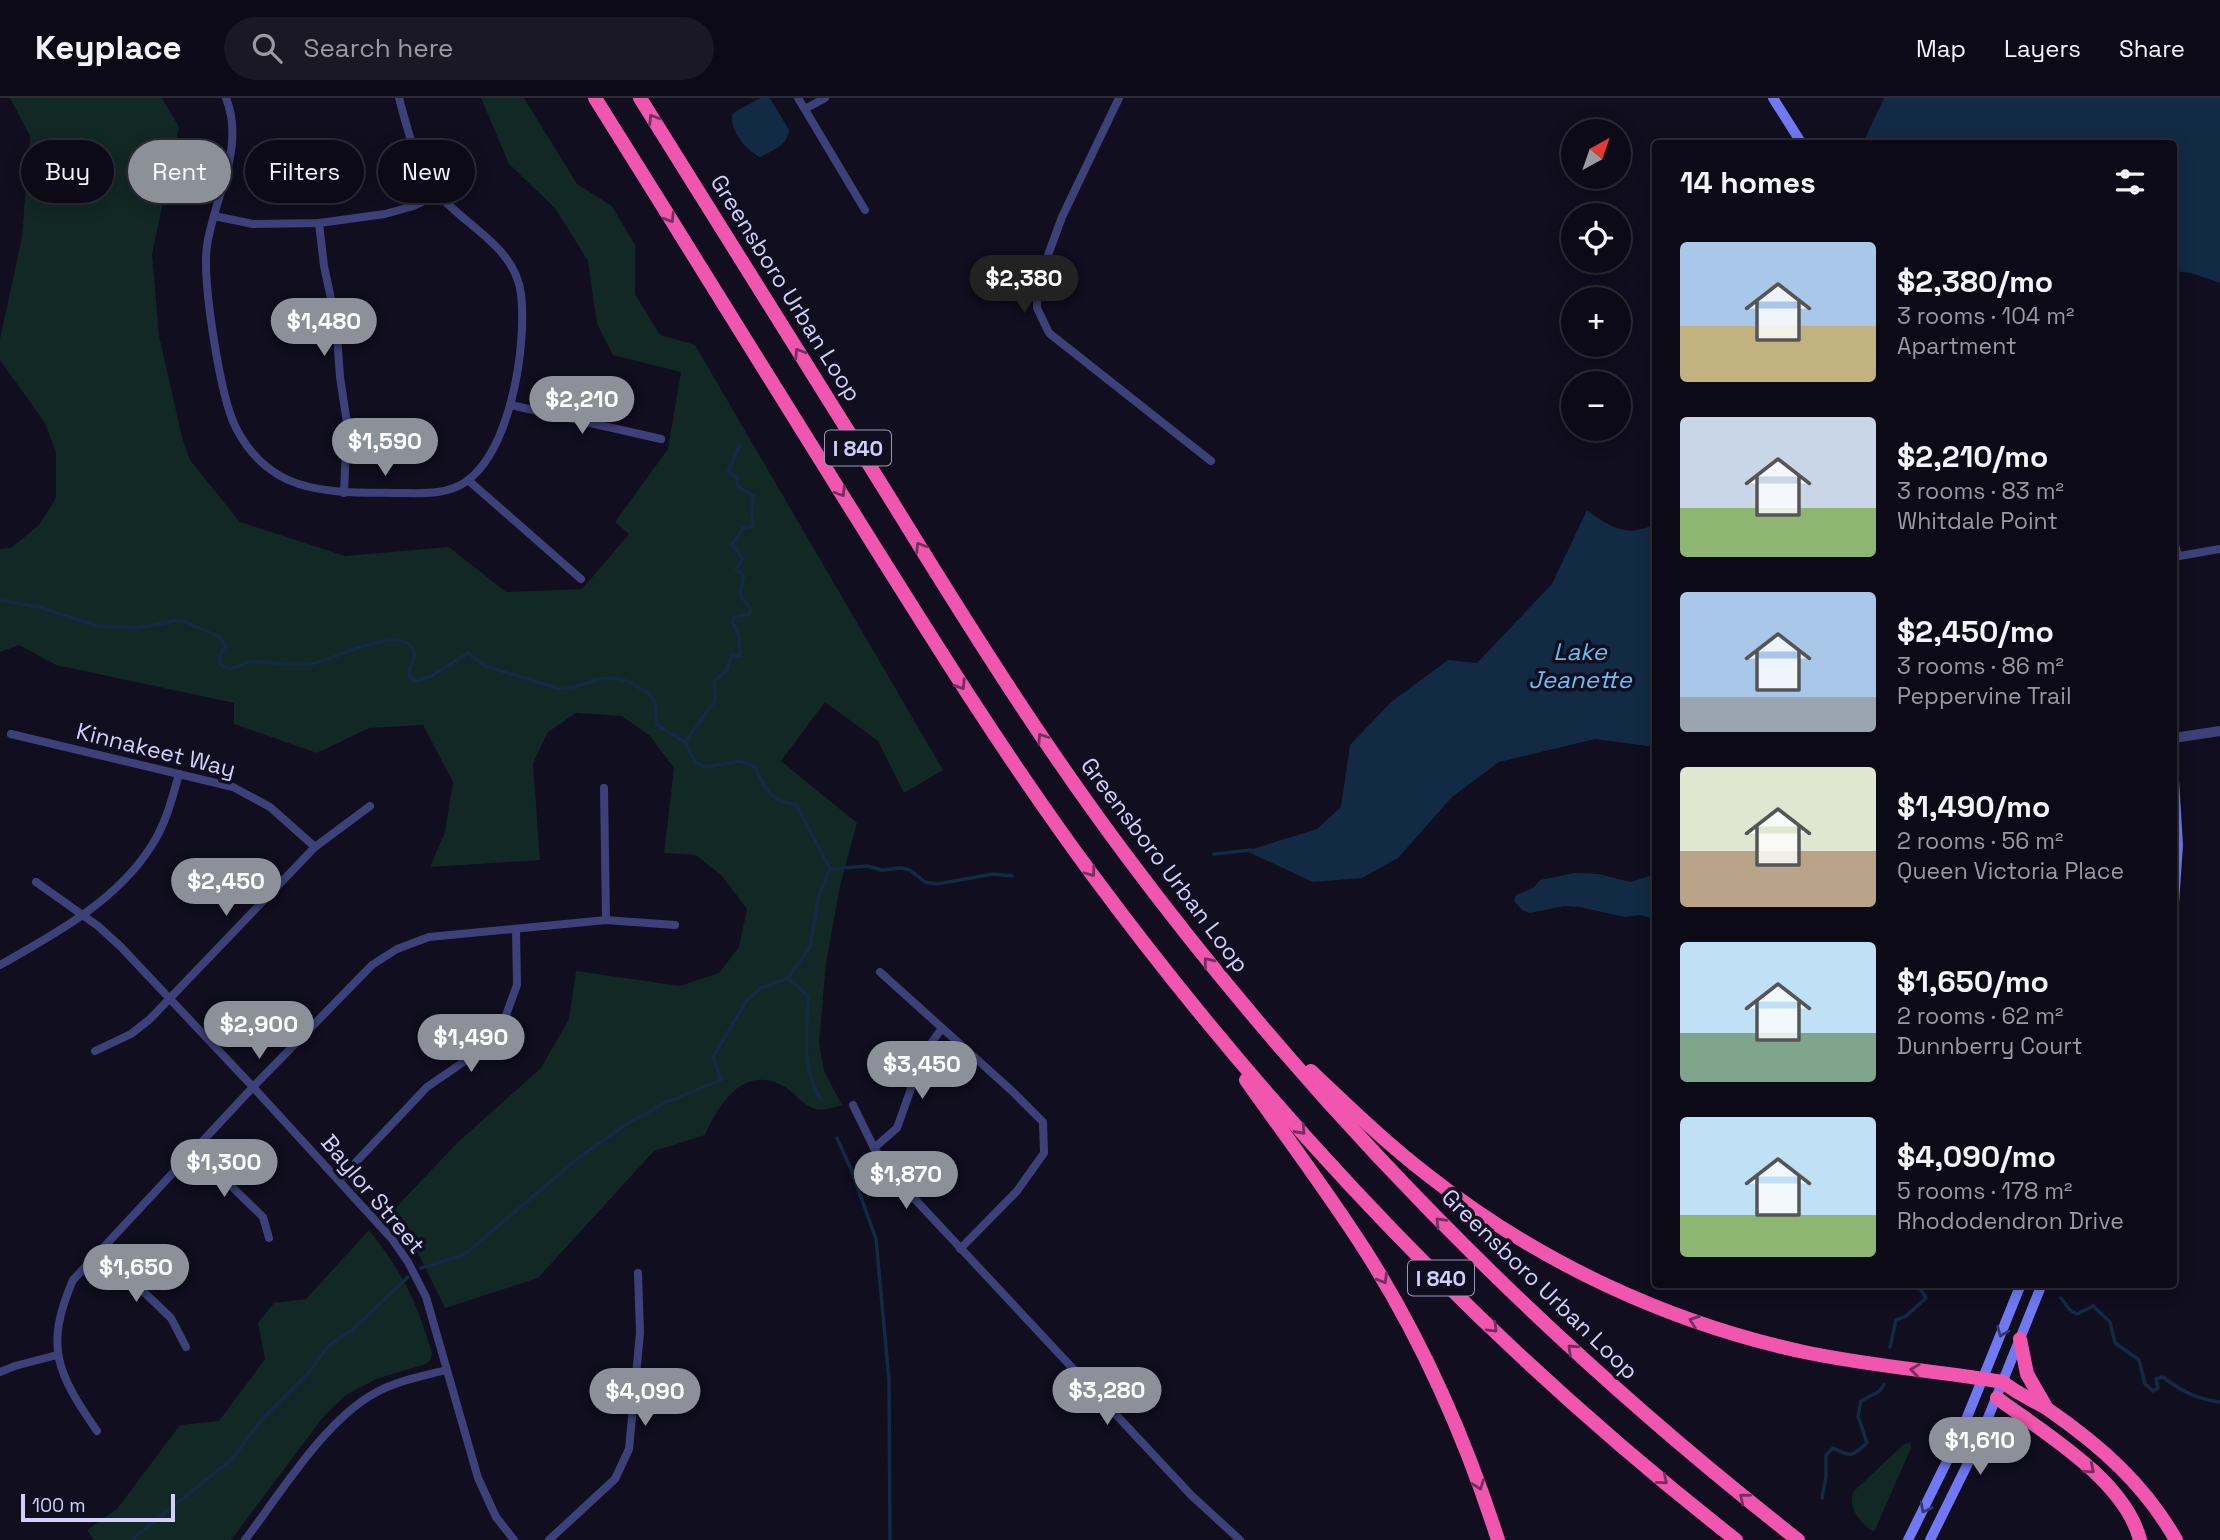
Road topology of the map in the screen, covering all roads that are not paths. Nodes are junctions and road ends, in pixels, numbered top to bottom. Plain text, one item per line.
1 (226, 98) edge
2 (399, 98) edge
3 (595, 98) edge
4 (640, 98) edge
5 (798, 98) edge
6 (825, 98) edge
7 (1119, 98) edge
8 (1773, 98) edge
9 (805, 109) junction
10 (412, 140) edge
11 (1799, 140) edge
12 (420, 203) edge
13 (449, 203) edge
14 (865, 210) dead end
15 (214, 216) junction
16 (319, 223) junction
17 (511, 405) junction
18 (661, 439) dead end
19 (1211, 461) dead end
20 (468, 480) junction
21 (344, 492) junction
22 (2220, 549) edge
23 (2177, 557) edge
24 (582, 579) dead end
25 (2220, 731) edge
26 (11, 734) dead end
27 (2177, 738) edge
28 (179, 774) junction
29 (604, 788) dead end
30 (370, 806) dead end
31 (2177, 829) edge
32 (315, 846) junction
33 (2177, 860) edge
34 (36, 882) dead end
35 (82, 915) junction
36 (606, 920) junction
37 (675, 925) dead end
38 (516, 929) junction
39 (0, 965) edge
40 (880, 972) dead end
41 (1177, 985) junction
42 (168, 999) junction
43 (1251, 1014) junction
44 (942, 1028) junction
45 (95, 1051) dead end
46 (253, 1087) junction
47 (853, 1105) dead end
48 (874, 1148) junction
49 (194, 1150) junction
50 (339, 1180) junction
51 (270, 1238) dead end
52 (960, 1249) junction
53 (100, 1250) junction
54 (638, 1273) dead end
55 (2019, 1288) edge
56 (2040, 1288) edge
57 (2020, 1339) junction
58 (186, 1348) dead end
59 (57, 1355) junction
60 (446, 1370) junction
61 (0, 1372) edge
62 (1983, 1379) junction
63 (2003, 1382) junction
64 (1997, 1398) junction
65 (2046, 1408) junction
66 (97, 1430) dead end
67 (245, 1540) edge
68 (514, 1540) edge
69 (549, 1540) edge
70 (1240, 1540) edge
71 (1497, 1540) edge
72 (1736, 1540) edge
73 (1798, 1540) edge
74 (1908, 1540) edge
75 (1930, 1540) edge
76 (2140, 1540) edge
77 (2176, 1540) edge

1 - 15 street
2 - 10 street
3 -> 41 highway, I 840
43 -> 4 highway, Greensboro Urban Loop / I 840
5 - 9 street
6 - 9 street
7 - 19 street
8 - 11 main road
9 - 14 street
12 - 16 street
13 - 17 street
15 - 16 street
15 - 21 street
16 - 21 street
17 - 18 street
17 - 20 street
20 - 21 street
20 - 24 street
22 - 23 street
25 - 27 street
26 - 28 street, Kinnakeet Way
28 - 32 street, Kinnakeet Way
28 - 35 street
29 - 36 street
30 - 32 street
31 - 33 main road
32 - 42 street
34 - 35 street, Baylor Street
35 - 39 street
35 - 42 street, Baylor Street
36 - 37 street
36 - 38 street
38 - 46 street
38 - 50 street
40 - 44 street
41 -> 71 highway
41 -> 72 highway, I 840
42 - 45 street
42 - 46 street, Baylor Street
62 -> 43 highway
73 -> 43 highway, Greensboro Urban Loop / I 840
44 - 48 street
44 - 52 street
46 - 49 street
46 - 50 street, Baylor Street
47 - 48 street
48 - 52 street
49 - 51 street
49 - 53 street
50 - 60 street, Baylor Street
52 - 70 street
53 - 58 street
53 - 59 street
54 - 69 street
55 -> 62 main road
56 - 57 main road
57 - 63 main road
57 - 65 highway
59 - 61 street
59 - 66 street
60 - 67 street
60 - 68 street, Baylor Street
62 - 63 highway
62 -> 74 main road
63 - 64 main road
63 - 65 highway
64 - 75 main road
64 -> 76 highway
65 - 77 highway

